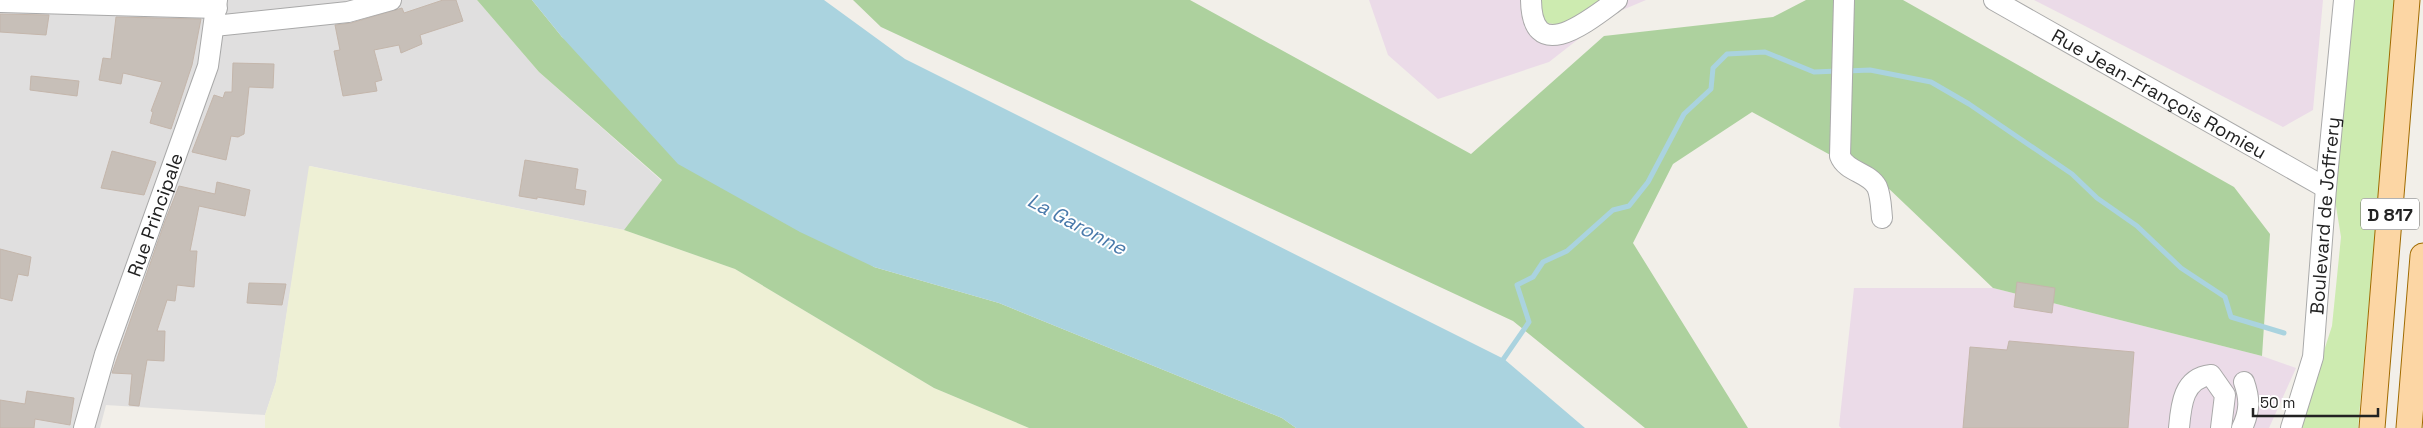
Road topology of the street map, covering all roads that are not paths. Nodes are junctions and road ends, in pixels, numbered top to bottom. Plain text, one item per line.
1 (391, 0) edge
2 (1531, 0) edge
3 (1617, 0) edge
4 (1844, 0) edge
5 (1994, 0) edge
6 (2344, 0) edge
7 (2407, 0) edge
8 (0, 2) edge
9 (216, 11) edge
10 (2326, 188) junction
11 (1882, 218) dead end
12 (2423, 256) edge
13 (2244, 382) dead end
14 (2222, 425) edge
15 (2244, 425) edge
16 (84, 428) edge
17 (2179, 428) edge
18 (2291, 428) edge
19 (2372, 428) edge
20 (2409, 428) edge

1 - 9 street
2 - 3 street
4 - 11 street
5 - 10 street, Rue Jean-François Romieu
6 - 10 street, Boulevard de Joffrery
7 - 19 main road, D 817
8 - 9 street
9 - 16 street, Rue Principale
10 - 18 street, Boulevard de Joffrery
12 - 20 main road, D 817
13 - 15 street
14 - 15 street
14 - 17 street

